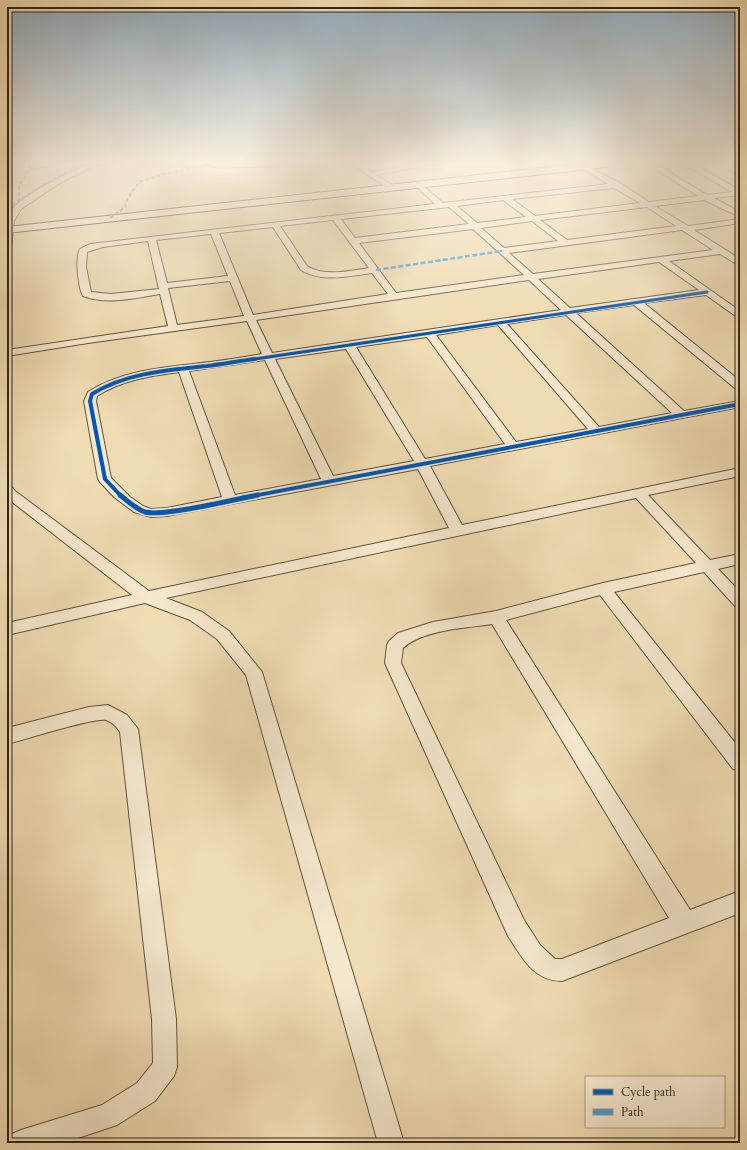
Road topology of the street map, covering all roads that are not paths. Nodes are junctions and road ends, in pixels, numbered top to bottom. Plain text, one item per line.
1 (335, 217) edge
2 (12, 218) edge
3 (120, 218) edge
4 (329, 218) edge
5 (467, 218) edge
6 (545, 218) edge
7 (669, 218) edge
8 (534, 219) junction
9 (740, 221) edge
10 (275, 224) junction
11 (476, 226) junction
12 (685, 228) junction
13 (8, 230) edge
14 (214, 231) junction
15 (152, 239) junction
16 (354, 241) junction
17 (566, 243) junction
18 (7, 247) edge
19 (502, 251) junction
20 (721, 251) junction
21 (662, 260) junction
22 (740, 263) edge
23 (376, 270) junction
24 (531, 277) junction
25 (234, 278) junction
26 (164, 289) junction
27 (707, 292) junction
28 (394, 296) junction
29 (635, 301) junction
30 (570, 312) junction
31 (740, 314) edge
32 (250, 318) junction
33 (501, 323) junction
34 (173, 328) junction
35 (430, 334) junction
36 (349, 345) junction
37 (7, 353) edge
38 (269, 356) junction
39 (183, 369) junction
40 (740, 387) edge
41 (740, 404) edge
42 (681, 415) junction
43 (596, 431) junction
44 (514, 446) junction
45 (422, 464) junction
46 (740, 472) edge
47 (328, 481) junction
48 (8, 493) edge
49 (639, 493) junction
50 (230, 500) junction
51 (458, 531) junction
52 (740, 559) edge
53 (707, 566) junction
54 (603, 589) junction
55 (146, 597) junction
56 (740, 602) edge
57 (496, 617) junction
58 (7, 629) edge
59 (7, 736) edge
60 (740, 763) edge
61 (740, 902) edge
62 (684, 923) junction
63 (21, 1143) edge
64 (391, 1143) edge

1 - 16 street
2 - 13 street
3 - 13 street
4 - 10 street
5 - 11 street
6 - 8 street
7 - 12 street
8 - 11 street
8 - 17 street
9 - 12 street
10 - 14 street
10 - 23 street
11 - 16 street
11 - 19 street
12 - 17 street
12 - 20 street
13 - 18 street
14 - 15 street
14 - 25 street
15 - 26 street
15 - 26 street
16 - 23 street
17 - 19 street
19 - 24 street
20 - 21 street
20 - 22 street
21 - 24 street
21 - 27 street
23 - 28 street
24 - 28 street
24 - 30 street
25 - 26 street
25 - 32 street
26 - 34 street
27 - 29 street
27 - 31 street
28 - 32 street
29 - 30 street
29 - 40 street
30 - 33 street
30 - 42 street
32 - 34 street
32 - 38 street
33 - 35 street
33 - 43 street
34 - 37 street
35 - 36 street
35 - 44 street
36 - 38 street
36 - 45 street
38 - 39 street
38 - 47 street
39 - 50 street
39 - 50 street
41 - 42 street
42 - 43 street
43 - 44 street
44 - 45 street
45 - 47 street
45 - 51 street
46 - 49 street
47 - 50 street
48 - 55 street
49 - 51 street
49 - 53 street
51 - 55 street
52 - 53 street
53 - 54 street
53 - 56 street
54 - 57 street
54 - 60 street
55 - 58 street
55 - 64 street
57 - 62 street
57 - 62 street
59 - 63 street
61 - 62 street

